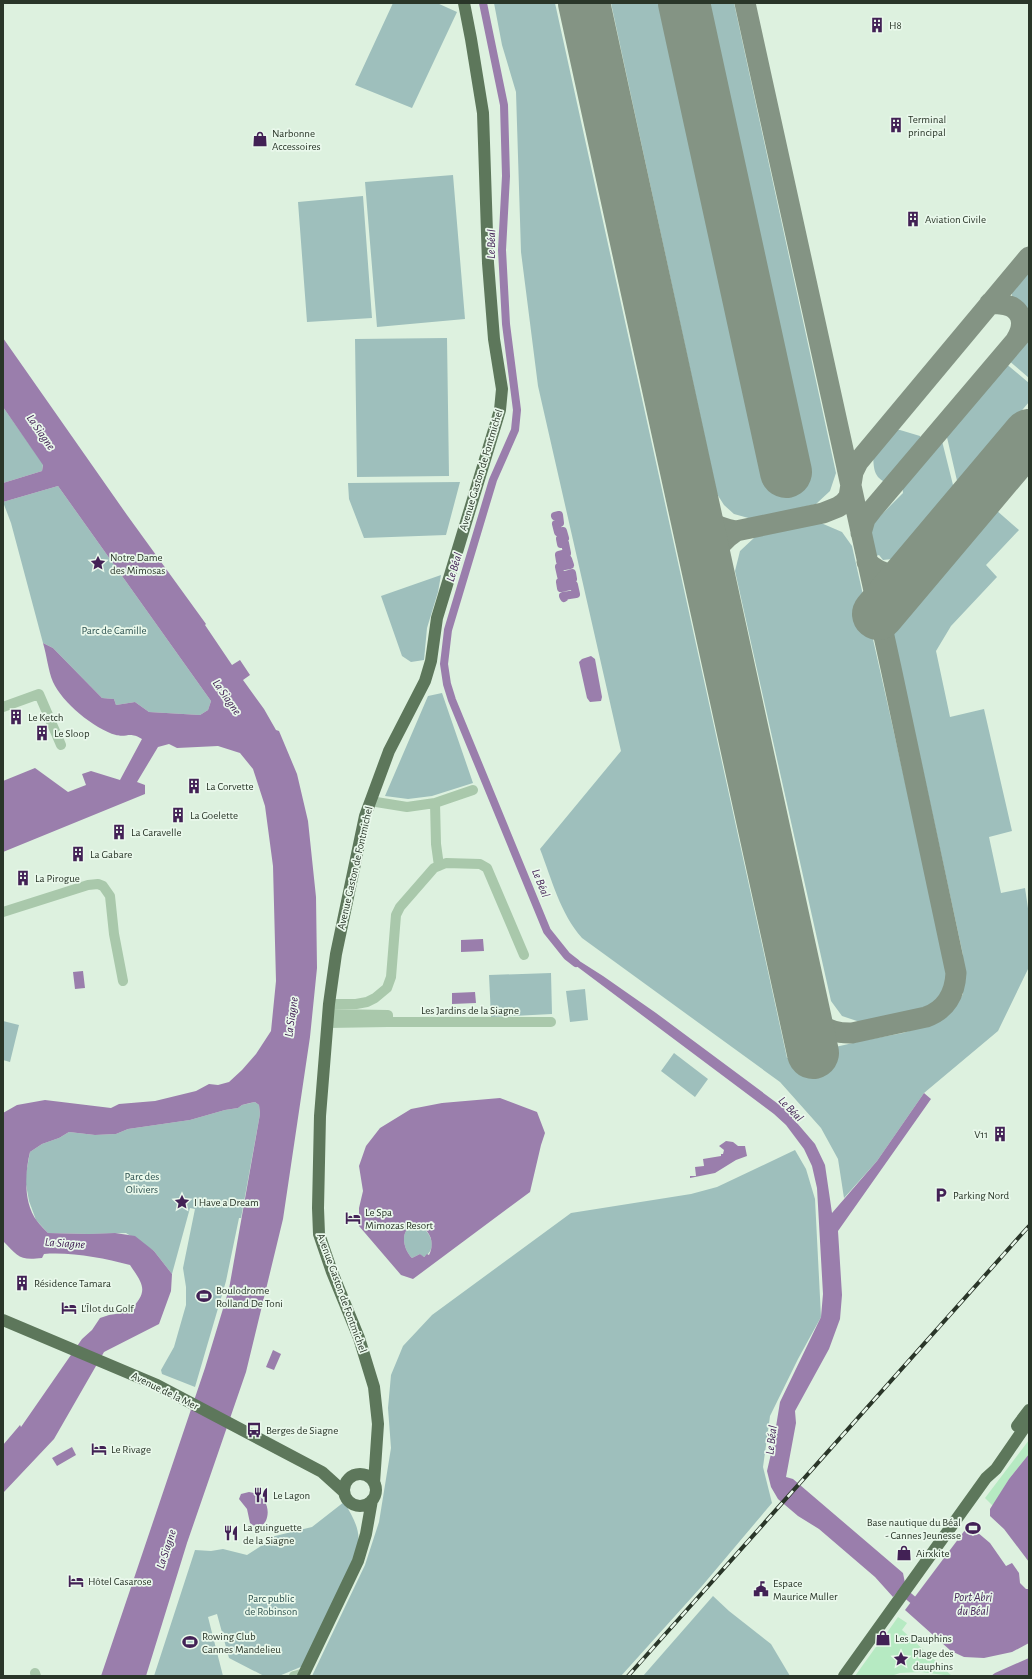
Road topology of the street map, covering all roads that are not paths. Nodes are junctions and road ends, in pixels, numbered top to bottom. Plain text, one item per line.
1 (464, 3) edge
2 (3, 707) edge
3 (62, 745) dead end
4 (473, 790) dead end
5 (370, 801) junction
6 (435, 803) junction
7 (439, 866) junction
8 (3, 912) edge
9 (524, 956) dead end
10 (123, 981) dead end
11 (328, 1014) junction
12 (551, 1022) dead end
13 (3, 1320) edge
14 (1029, 1410) edge
15 (1029, 1421) edge
16 (376, 1460) junction
17 (322, 1472) junction
18 (356, 1474) junction
19 (986, 1478) junction
20 (374, 1483) junction
21 (344, 1491) junction
22 (372, 1500) junction
23 (352, 1504) junction
24 (366, 1534) junction
25 (301, 1675) edge
26 (844, 1676) edge

1 - 5 main road, Avenue Gaston de Fontmichel
2 - 3 street
4 - 6 street
5 - 6 street
5 - 11 main road, Avenue Gaston de Fontmichel
6 - 7 street
7 - 9 street
7 - 11 street
8 - 10 street
11 - 12 street, Les Jardins de la Siagne
11 - 16 main road, Avenue Gaston de Fontmichel
13 - 17 main road, Avenue de la Mer
14 - 19 main road
15 - 19 main road
16 - 18 main road
16 - 20 main road, Avenue Gaston de Fontmichel
17 - 18 main road
17 - 21 main road
18 - 20 main road
18 - 21 main road
19 - 26 main road
20 - 22 main road
21 - 23 main road
22 - 23 main road
22 - 24 main road
23 - 24 main road
24 - 25 main road

